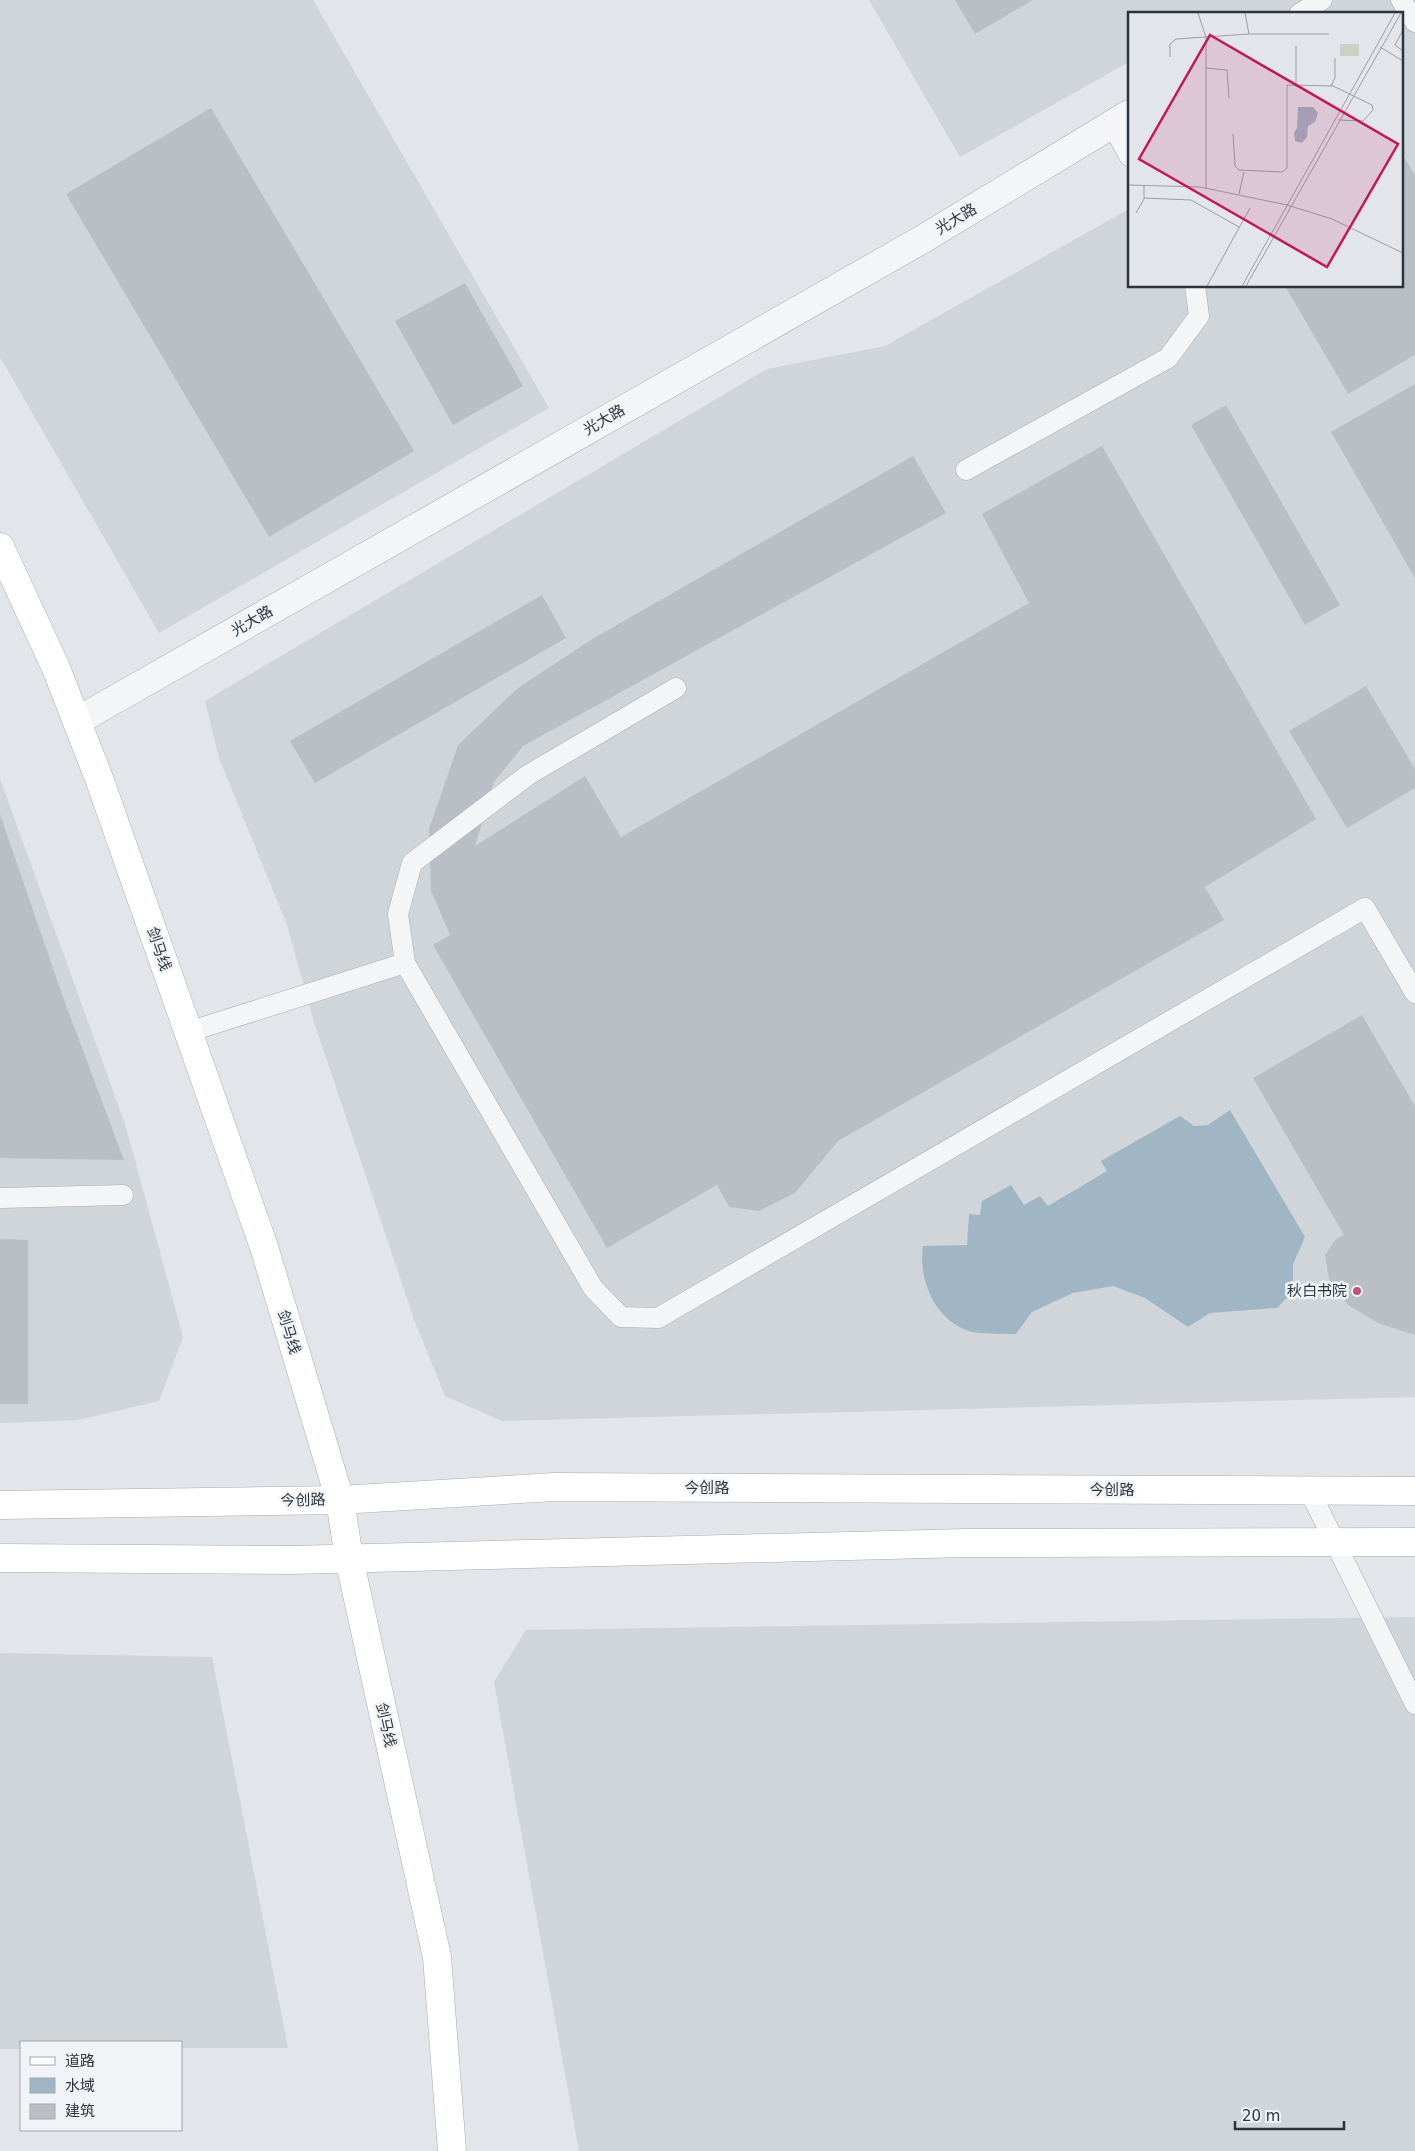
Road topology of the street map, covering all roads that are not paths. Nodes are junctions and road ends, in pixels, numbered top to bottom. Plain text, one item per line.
1 (1322, 0) edge
2 (1401, 0) edge
3 (1301, 12) edge
4 (1415, 22) edge
5 (1120, 119) edge
6 (1128, 152) edge
7 (1195, 288) edge
8 (966, 470) dead end
9 (0, 547) edge
10 (676, 688) dead end
11 (76, 721) junction
12 (406, 963) junction
13 (1413, 985) edge
14 (188, 1032) junction
15 (124, 1195) dead end
16 (0, 1198) edge
17 (1415, 1491) edge
18 (1310, 1492) junction
19 (340, 1500) junction
20 (0, 1505) edge
21 (1335, 1542) junction
22 (1415, 1542) edge
23 (0, 1558) edge
24 (349, 1558) junction
25 (1415, 1704) edge
26 (452, 2151) edge

1 - 3 lane
2 - 4 lane
5 - 6 lane
5 - 11 street, 光大路
7 - 8 lane
9 - 11 main road, 剑马线
10 - 12 lane
11 - 14 main road, 剑马线
12 - 13 lane
12 - 14 lane
14 - 19 main road, 剑马线
15 - 16 lane
17 - 18 main road, 今创路
18 - 19 main road, 今创路
18 - 21 lane
19 - 20 main road, 今创路
19 - 24 main road, 剑马线
21 - 22 main road
21 - 24 main road
21 - 25 lane
23 - 24 main road
24 - 26 main road, 剑马线

